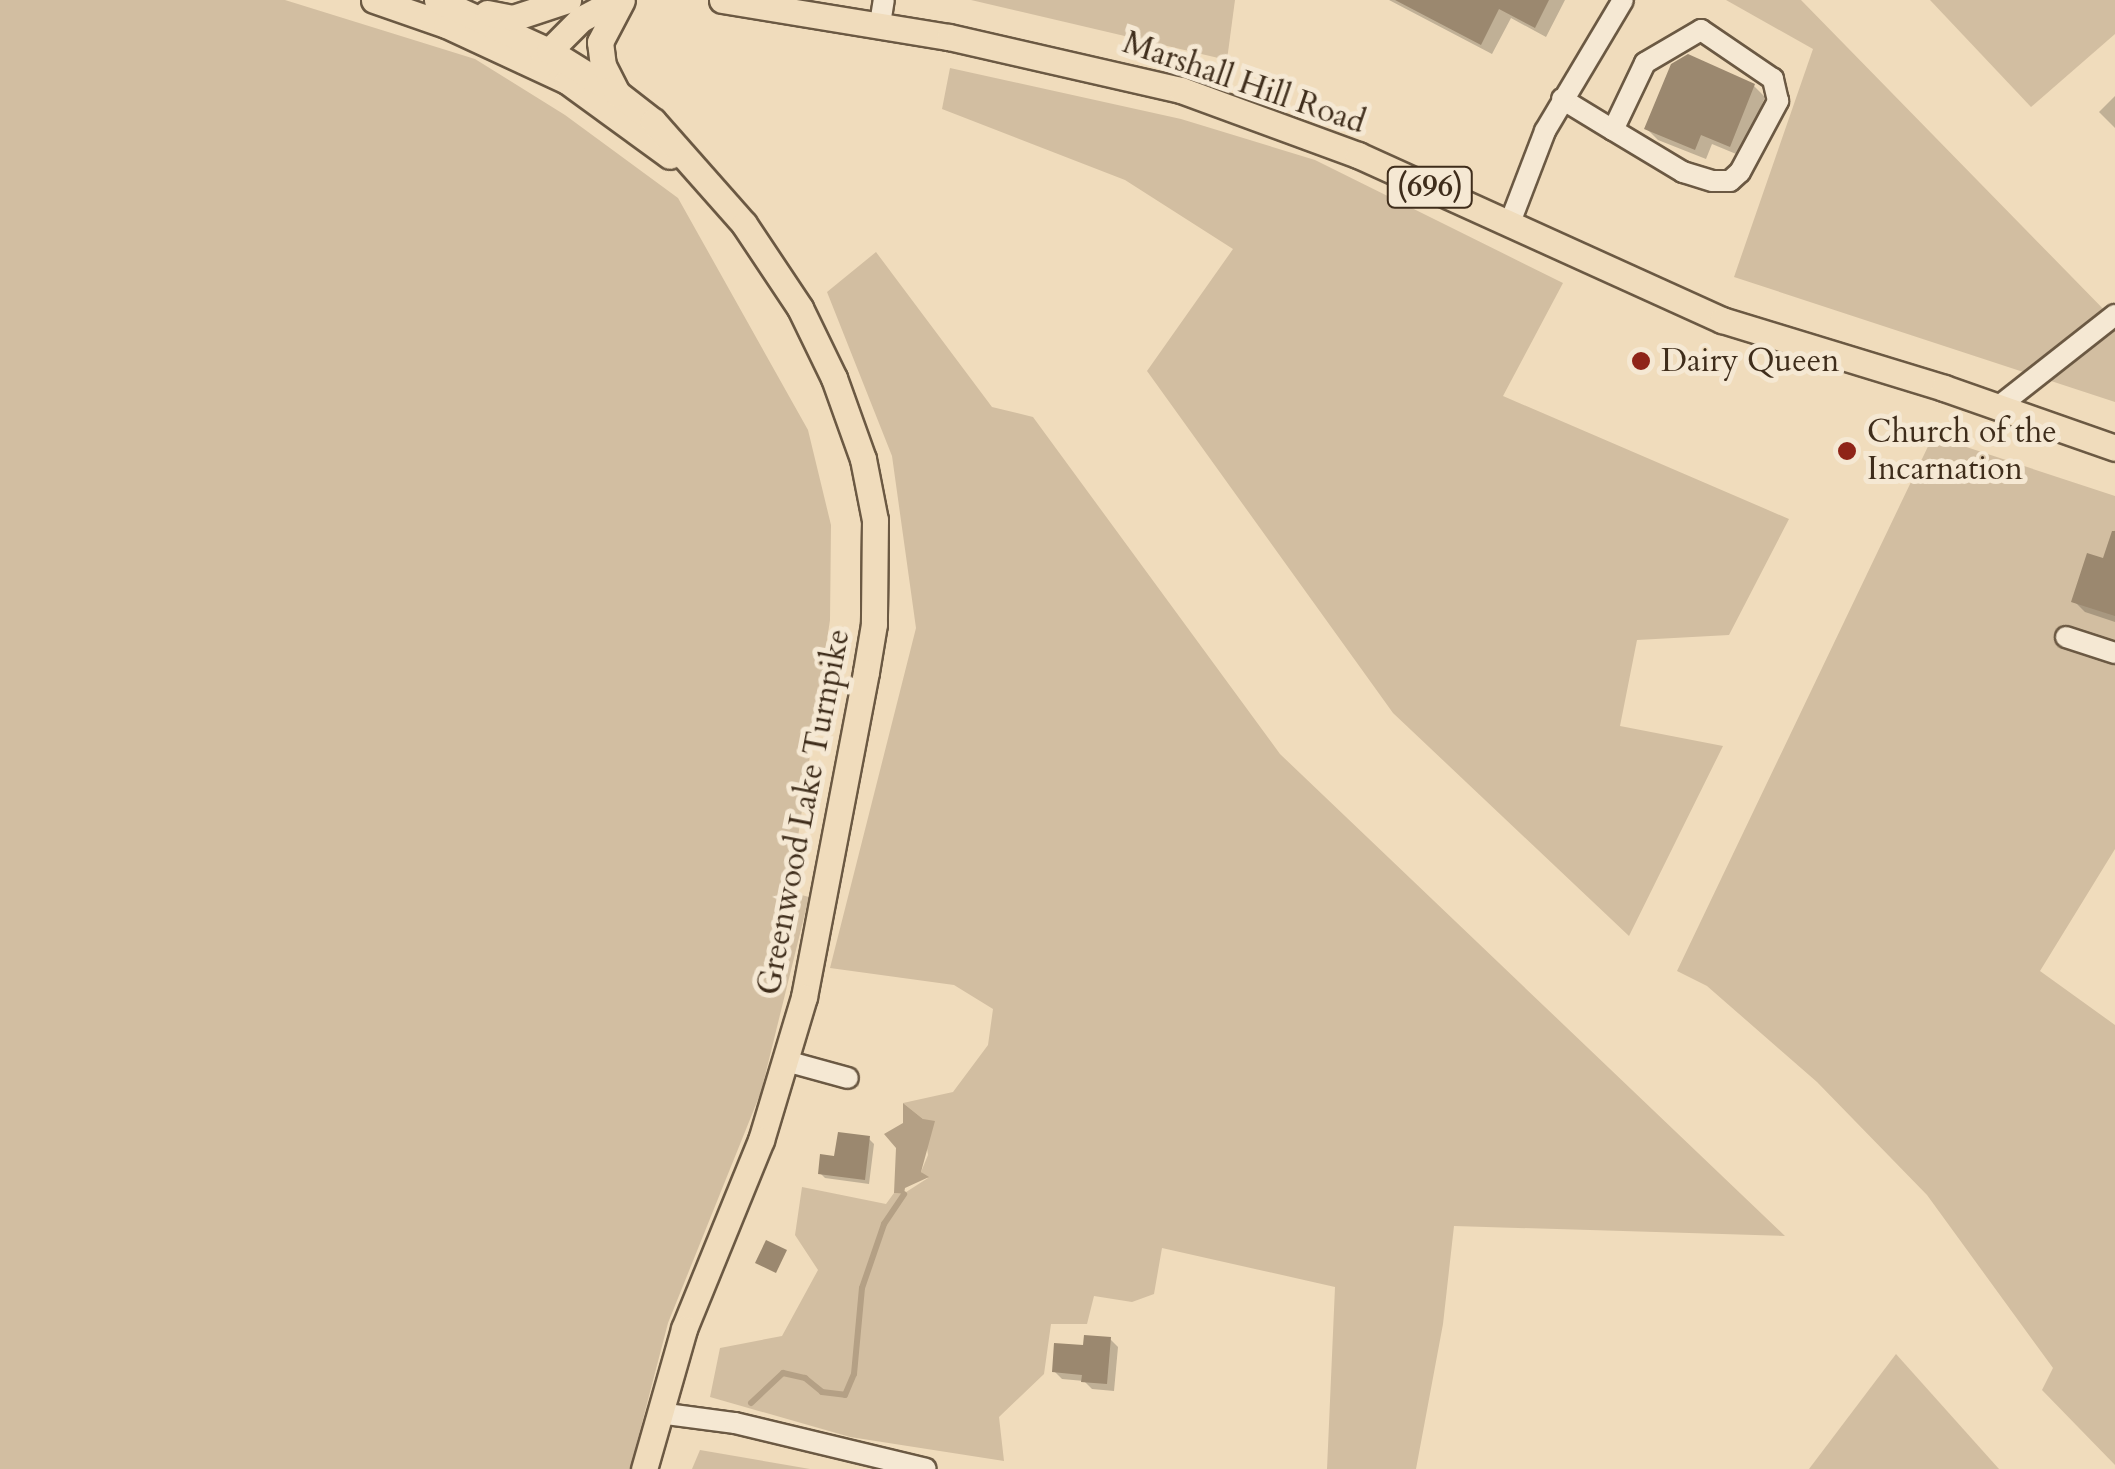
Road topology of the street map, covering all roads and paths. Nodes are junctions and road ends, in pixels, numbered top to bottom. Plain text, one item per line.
1 (374, 0) edge
2 (568, 0) edge
3 (619, 0) edge
4 (722, 0) edge
5 (1622, 0) edge
6 (447, 4) edge
7 (882, 12) edge
8 (545, 60) junction
9 (617, 94) junction
10 (1562, 100) junction
11 (1613, 130) junction
12 (710, 186) junction
13 (1509, 225) junction
14 (2115, 314) edge
15 (1998, 407) junction
16 (2115, 448) edge
17 (2066, 636) dead end
18 (2115, 653) edge
19 (786, 1062) junction
20 (848, 1078) dead end
21 (660, 1413) junction
22 (644, 1469) edge
23 (926, 1469) edge

1 - 8 main road, Greenwood Lake Turnpike
2 - 6 main road
3 - 8 main road
3 - 9 main road
4 - 7 main road, Marshall Hill Road / (696)
5 - 10 street
6 - 8 main road, Greenwood Lake Turnpike
7 - 13 main road, Marshall Hill Road / (696)
8 - 9 main road, Greenwood Lake Turnpike
8 - 12 main road, Greenwood Lake Turnpike
9 - 12 main road, Greenwood Lake Turnpike
10 - 11 street
10 - 13 street
11 - 11 street
12 - 19 main road, Greenwood Lake Turnpike
13 - 15 main road, Marshall Hill Road / (696)
14 - 15 street
15 - 16 main road, Marshall Hill Road / (696)
17 - 18 street
19 - 20 street
19 - 21 main road, Greenwood Lake Turnpike
21 - 22 main road, Greenwood Lake Turnpike
21 - 23 street

